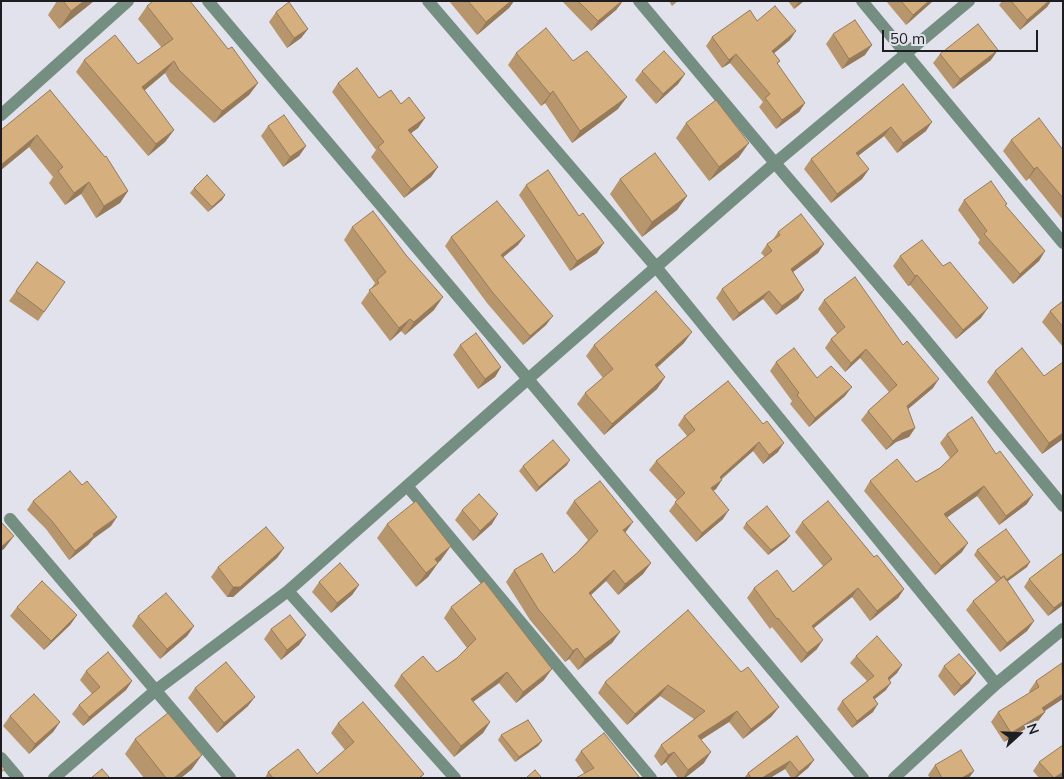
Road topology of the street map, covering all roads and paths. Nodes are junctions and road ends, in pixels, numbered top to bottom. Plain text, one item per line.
1 (128, 1) edge
2 (208, 1) edge
3 (428, 1) edge
4 (639, 1) edge
5 (862, 1) edge
6 (969, 1) edge
7 (907, 54) junction
8 (1, 115) edge
9 (775, 163) junction
10 (1063, 243) edge
11 (656, 267) junction
12 (528, 378) junction
13 (408, 486) junction
14 (1063, 506) edge
15 (10, 519) dead end
16 (288, 591) junction
17 (1063, 629) edge
18 (996, 684) junction
19 (156, 690) junction
20 (1, 758) edge
21 (18, 778) edge
22 (54, 778) edge
23 (230, 778) edge
24 (454, 778) edge
25 (652, 778) edge
26 (863, 778) edge
27 (894, 778) edge

1 - 8 street
2 - 12 street
3 - 11 street
4 - 9 street
5 - 7 street
6 - 7 street
7 - 9 street
7 - 10 street
9 - 11 street
9 - 14 street
11 - 12 street
11 - 18 street
12 - 13 street
12 - 26 street
13 - 16 street
13 - 25 street
15 - 19 street
16 - 19 street
16 - 24 street
17 - 18 street
18 - 27 street
19 - 22 street
19 - 23 street
20 - 21 street

